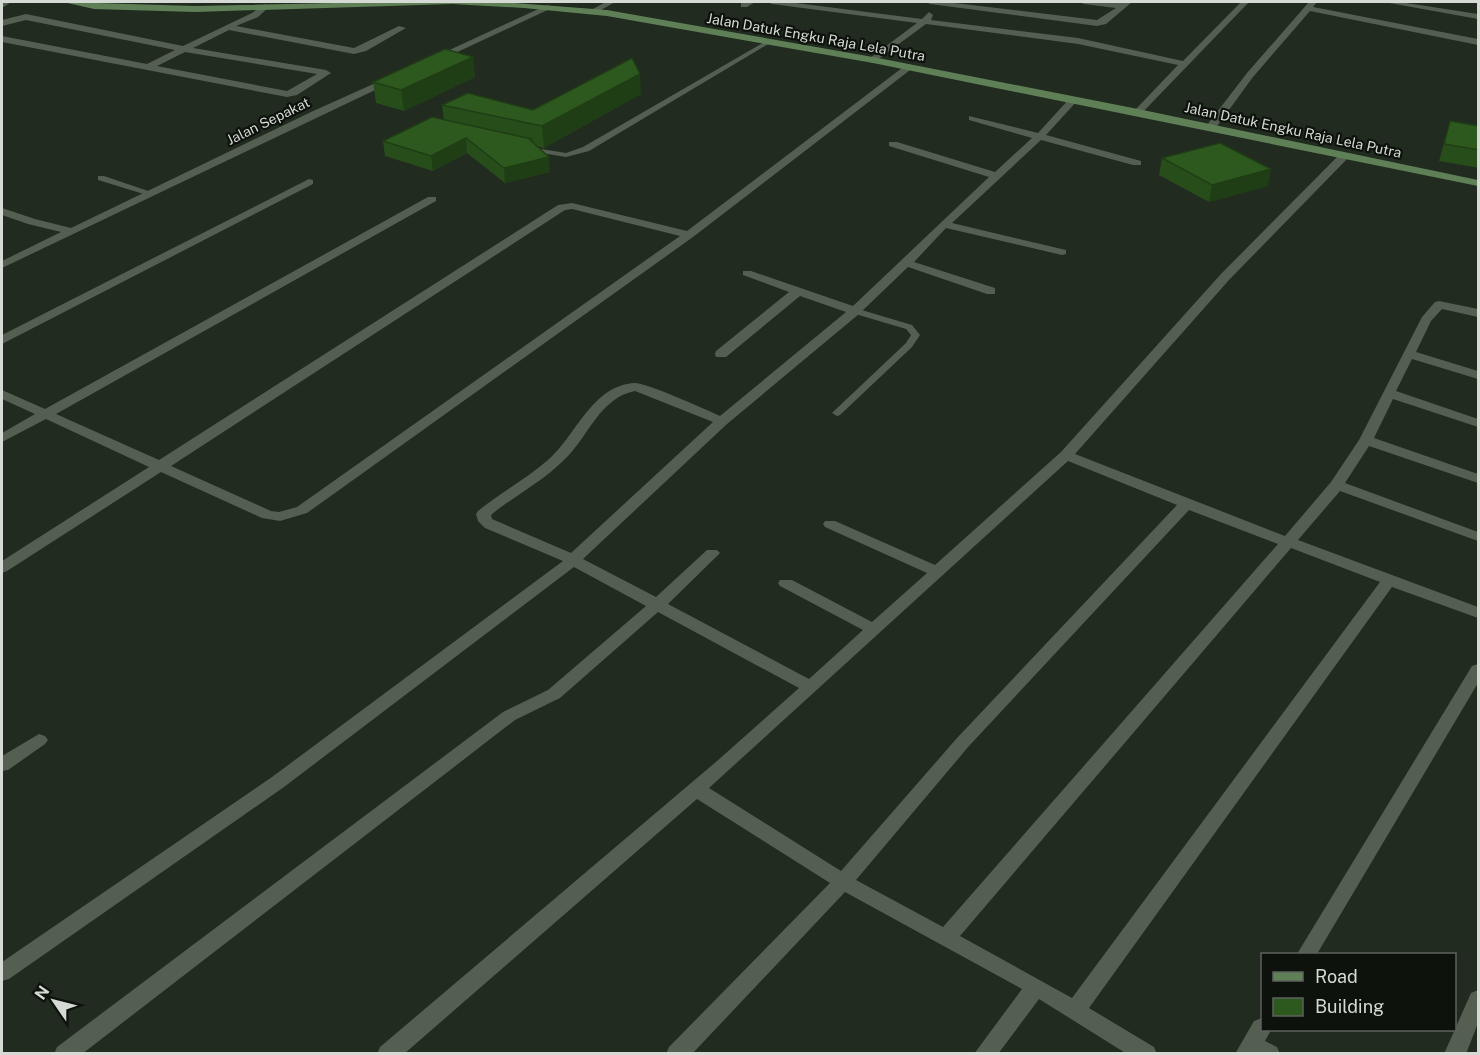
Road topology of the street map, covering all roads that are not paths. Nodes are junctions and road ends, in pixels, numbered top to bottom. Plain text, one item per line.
1 (8, 2) edge
2 (67, 2) edge
3 (611, 2) edge
4 (772, 2) edge
5 (930, 2) edge
6 (937, 2) edge
7 (1084, 2) edge
8 (1245, 2) edge
9 (1388, 2) edge
10 (1466, 2) edge
11 (240, 4) edge
12 (1126, 4) edge
13 (1310, 5) edge
14 (2, 6) edge
15 (265, 7) junction
16 (550, 7) junction
17 (591, 12) junction
18 (1459, 14) junction
19 (1479, 17) edge
20 (926, 20) junction
21 (2, 23) edge
22 (232, 25) junction
23 (402, 27) dead end
24 (1088, 32) junction
25 (2, 39) edge
26 (768, 42) junction
27 (1479, 42) edge
28 (184, 49) junction
29 (873, 60) junction
30 (1185, 64) junction
31 (421, 65) edge
32 (148, 67) junction
33 (909, 68) junction
34 (400, 75) edge
35 (1073, 100) junction
36 (1138, 112) junction
37 (972, 118) dead end
38 (1211, 127) junction
39 (1041, 135) junction
40 (893, 144) dead end
41 (518, 147) edge
42 (1346, 155) junction
43 (1137, 163) dead end
44 (995, 175) junction
45 (101, 178) dead end
46 (309, 182) dead end
47 (1479, 183) edge
48 (150, 193) junction
49 (432, 199) dead end
50 (2, 211) edge
51 (944, 224) junction
52 (71, 231) junction
53 (689, 235) junction
54 (1062, 252) dead end
55 (906, 263) junction
56 (2, 265) edge
57 (747, 273) dead end
58 (798, 291) junction
59 (991, 291) dead end
60 (855, 311) junction
61 (1479, 313) edge
62 (2, 340) edge
63 (721, 354) dead end
64 (1410, 354) junction
65 (1479, 375) edge
66 (1388, 393) junction
67 (2, 394) edge
68 (44, 413) junction
69 (837, 413) dead end
70 (722, 421) junction
71 (1479, 423) edge
72 (2, 438) edge
73 (1366, 440) junction
74 (1066, 455) junction
75 (159, 466) junction
76 (1479, 479) edge
77 (1337, 485) junction
78 (1186, 504) junction
79 (830, 524) dead end
80 (1479, 537) edge
81 (1289, 541) junction
82 (712, 552) dead end
83 (573, 560) junction
84 (2, 568) edge
85 (936, 571) junction
86 (1389, 580) junction
87 (786, 583) dead end
88 (657, 605) junction
89 (1479, 614) edge
90 (873, 629) junction
91 (1479, 670) edge
92 (811, 687) junction
93 (39, 740) dead end
94 (2, 765) edge
95 (696, 789) junction
96 (843, 882) junction
97 (946, 939) junction
98 (1308, 953) edge
99 (2, 973) edge
100 (1036, 987) junction
101 (1479, 999) edge
102 (1075, 1011) junction
103 (65, 1053) edge
104 (388, 1053) edge
105 (677, 1053) edge
106 (985, 1053) edge
107 (1146, 1053) edge
108 (1455, 1053) edge

1 - 14 lane
2 - 11 street, Jalan Datuk Engku Raja Lela Putra
3 - 17 street
4 - 20 street
5 - 6 street
6 - 20 street
6 - 24 street
7 - 12 street
8 - 30 street
9 - 18 street
10 - 18 street
11 - 15 street, Jalan Datuk Engku Raja Lela Putra
11 - 22 street
12 - 24 street
13 - 27 street
13 - 38 street
15 - 16 street, Jalan Datuk Engku Raja Lela Putra
15 - 22 street
16 - 17 street, Jalan Datuk Engku Raja Lela Putra
16 - 31 street
17 - 26 street, Jalan Datuk Engku Raja Lela Putra
18 - 19 street
20 - 24 street
20 - 29 street
21 - 28 street
22 - 23 street
22 - 28 street
24 - 30 street
25 - 32 street
26 - 29 street, Jalan Datuk Engku Raja Lela Putra
26 - 41 lane
28 - 32 street
28 - 32 street
29 - 33 street, Jalan Datuk Engku Raja Lela Putra
30 - 36 street
33 - 35 street, Jalan Datuk Engku Raja Lela Putra
33 - 53 street
34 - 48 street, Jalan Sepakat
35 - 36 street, Jalan Datuk Engku Raja Lela Putra
35 - 39 street
36 - 38 street, Jalan Datuk Engku Raja Lela Putra
37 - 39 street
38 - 42 street, Jalan Datuk Engku Raja Lela Putra
39 - 43 street
39 - 44 street
40 - 44 street
42 - 47 street, Jalan Datuk Engku Raja Lela Putra
42 - 74 street
44 - 51 street
45 - 48 lane
46 - 62 street
48 - 52 street, Jalan Sepakat
49 - 68 street
50 - 52 street
51 - 54 street
51 - 55 street
52 - 56 street, Jalan Sepakat
53 - 75 street
53 - 75 street
55 - 59 street
55 - 60 street
57 - 58 street
58 - 60 street
58 - 63 street
60 - 69 lane
60 - 70 street
61 - 64 street
64 - 65 street
64 - 66 street
66 - 71 street
66 - 73 street
67 - 68 street
68 - 72 street
68 - 75 street
70 - 83 street
70 - 83 street
73 - 76 street
73 - 77 street
74 - 78 street
74 - 85 street
75 - 84 street
77 - 80 street
77 - 81 street
78 - 81 street
78 - 96 street
79 - 85 street
81 - 86 street
81 - 97 street
82 - 88 street
83 - 88 street
83 - 99 street
85 - 90 street
86 - 89 street
86 - 102 street
87 - 90 street
88 - 92 street
88 - 103 street
90 - 92 street
91 - 98 street
92 - 95 street
93 - 94 street
95 - 96 street
95 - 104 street
96 - 97 street
96 - 105 street
97 - 100 street
100 - 102 street
100 - 106 street
101 - 108 street
102 - 107 street

